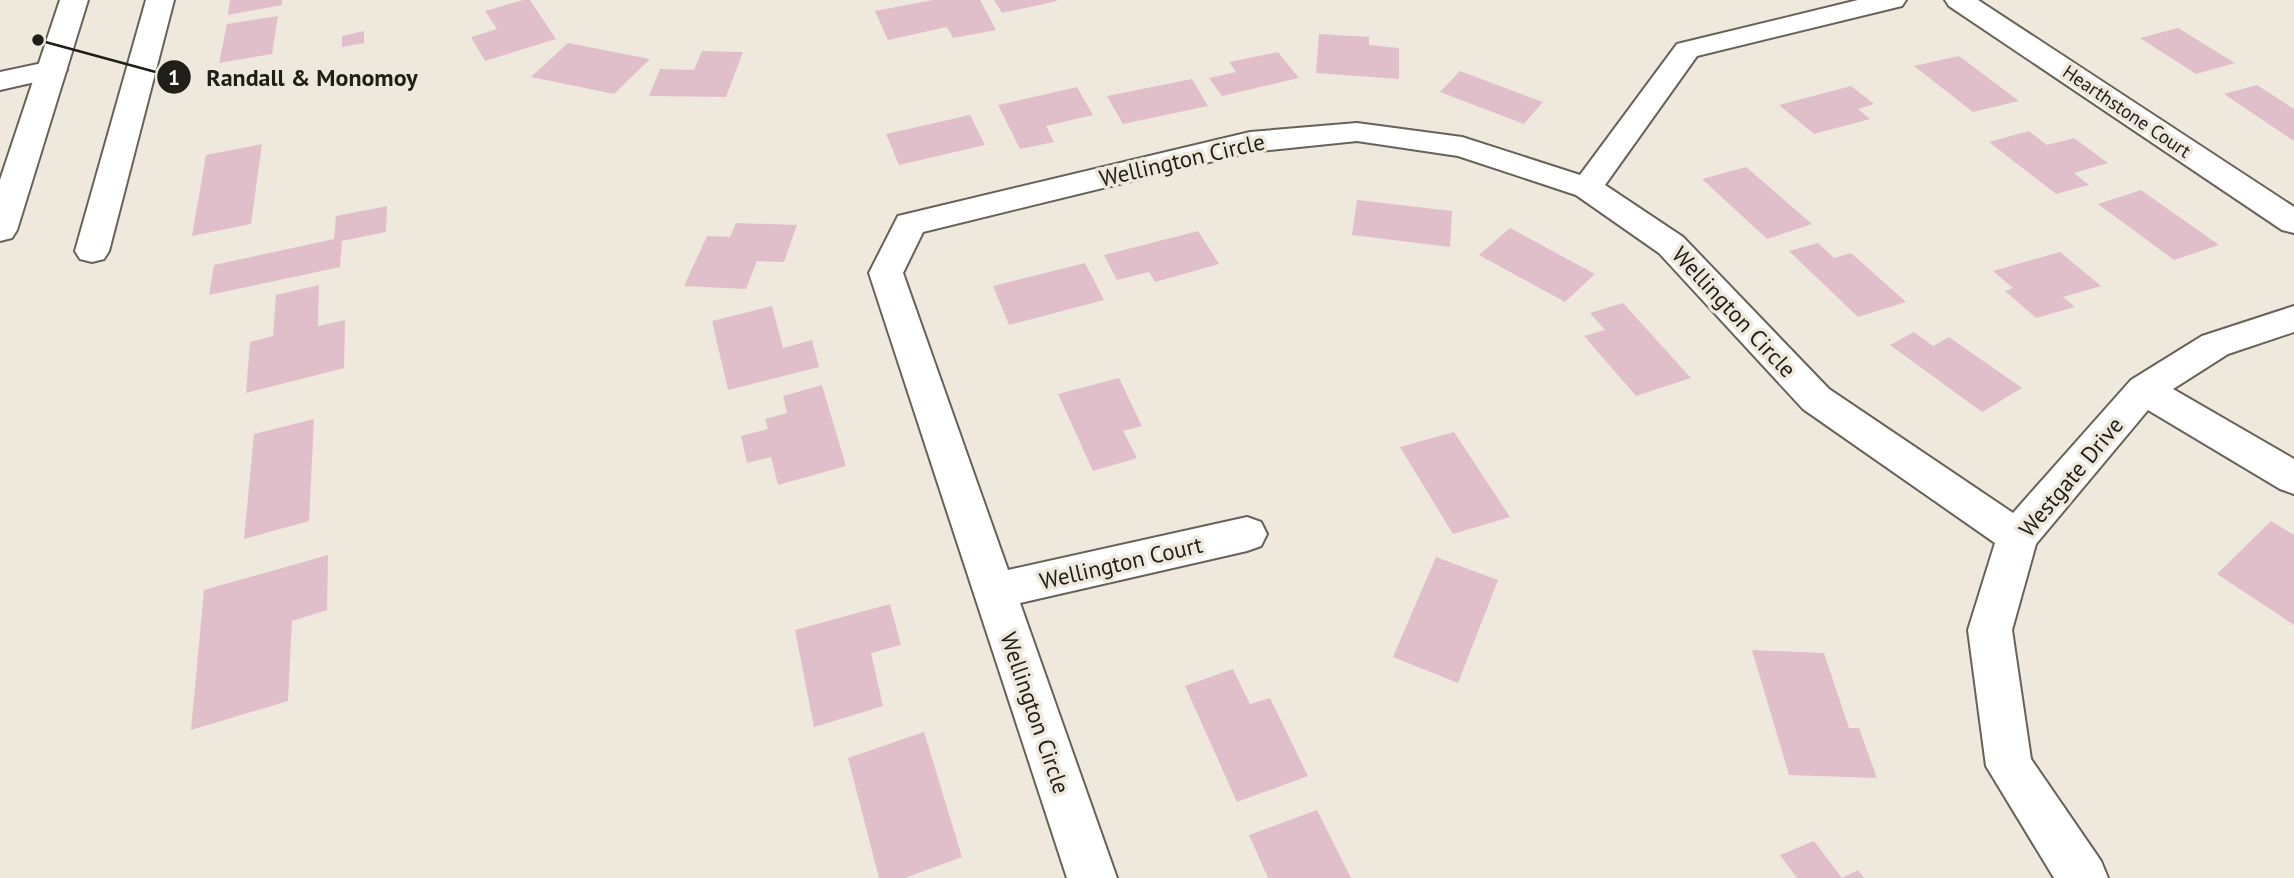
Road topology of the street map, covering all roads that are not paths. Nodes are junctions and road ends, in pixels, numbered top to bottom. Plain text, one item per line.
1 (74, 0) edge
2 (160, 0) edge
3 (1892, 0) edge
4 (1959, 0) edge
5 (51, 70) junction
6 (0, 81) edge
7 (1587, 188) junction
8 (2294, 222) edge
9 (0, 230) edge
10 (92, 251) dead end
11 (2294, 319) edge
12 (2144, 390) junction
13 (2294, 478) edge
14 (1247, 534) dead end
15 (2017, 537) junction
16 (994, 591) junction
17 (1092, 878) edge
18 (2083, 878) edge

1 - 5 street
2 - 10 street
3 - 7 street
4 - 8 street, Hearthstone Court
5 - 6 street
5 - 9 street
7 - 15 street, Wellington Circle
7 - 16 street, Wellington Circle
11 - 12 street, Westgate Drive
12 - 13 street
12 - 15 street, Westgate Drive
14 - 16 street, Wellington Court
15 - 18 street, Westgate Drive
16 - 17 street, Wellington Circle

